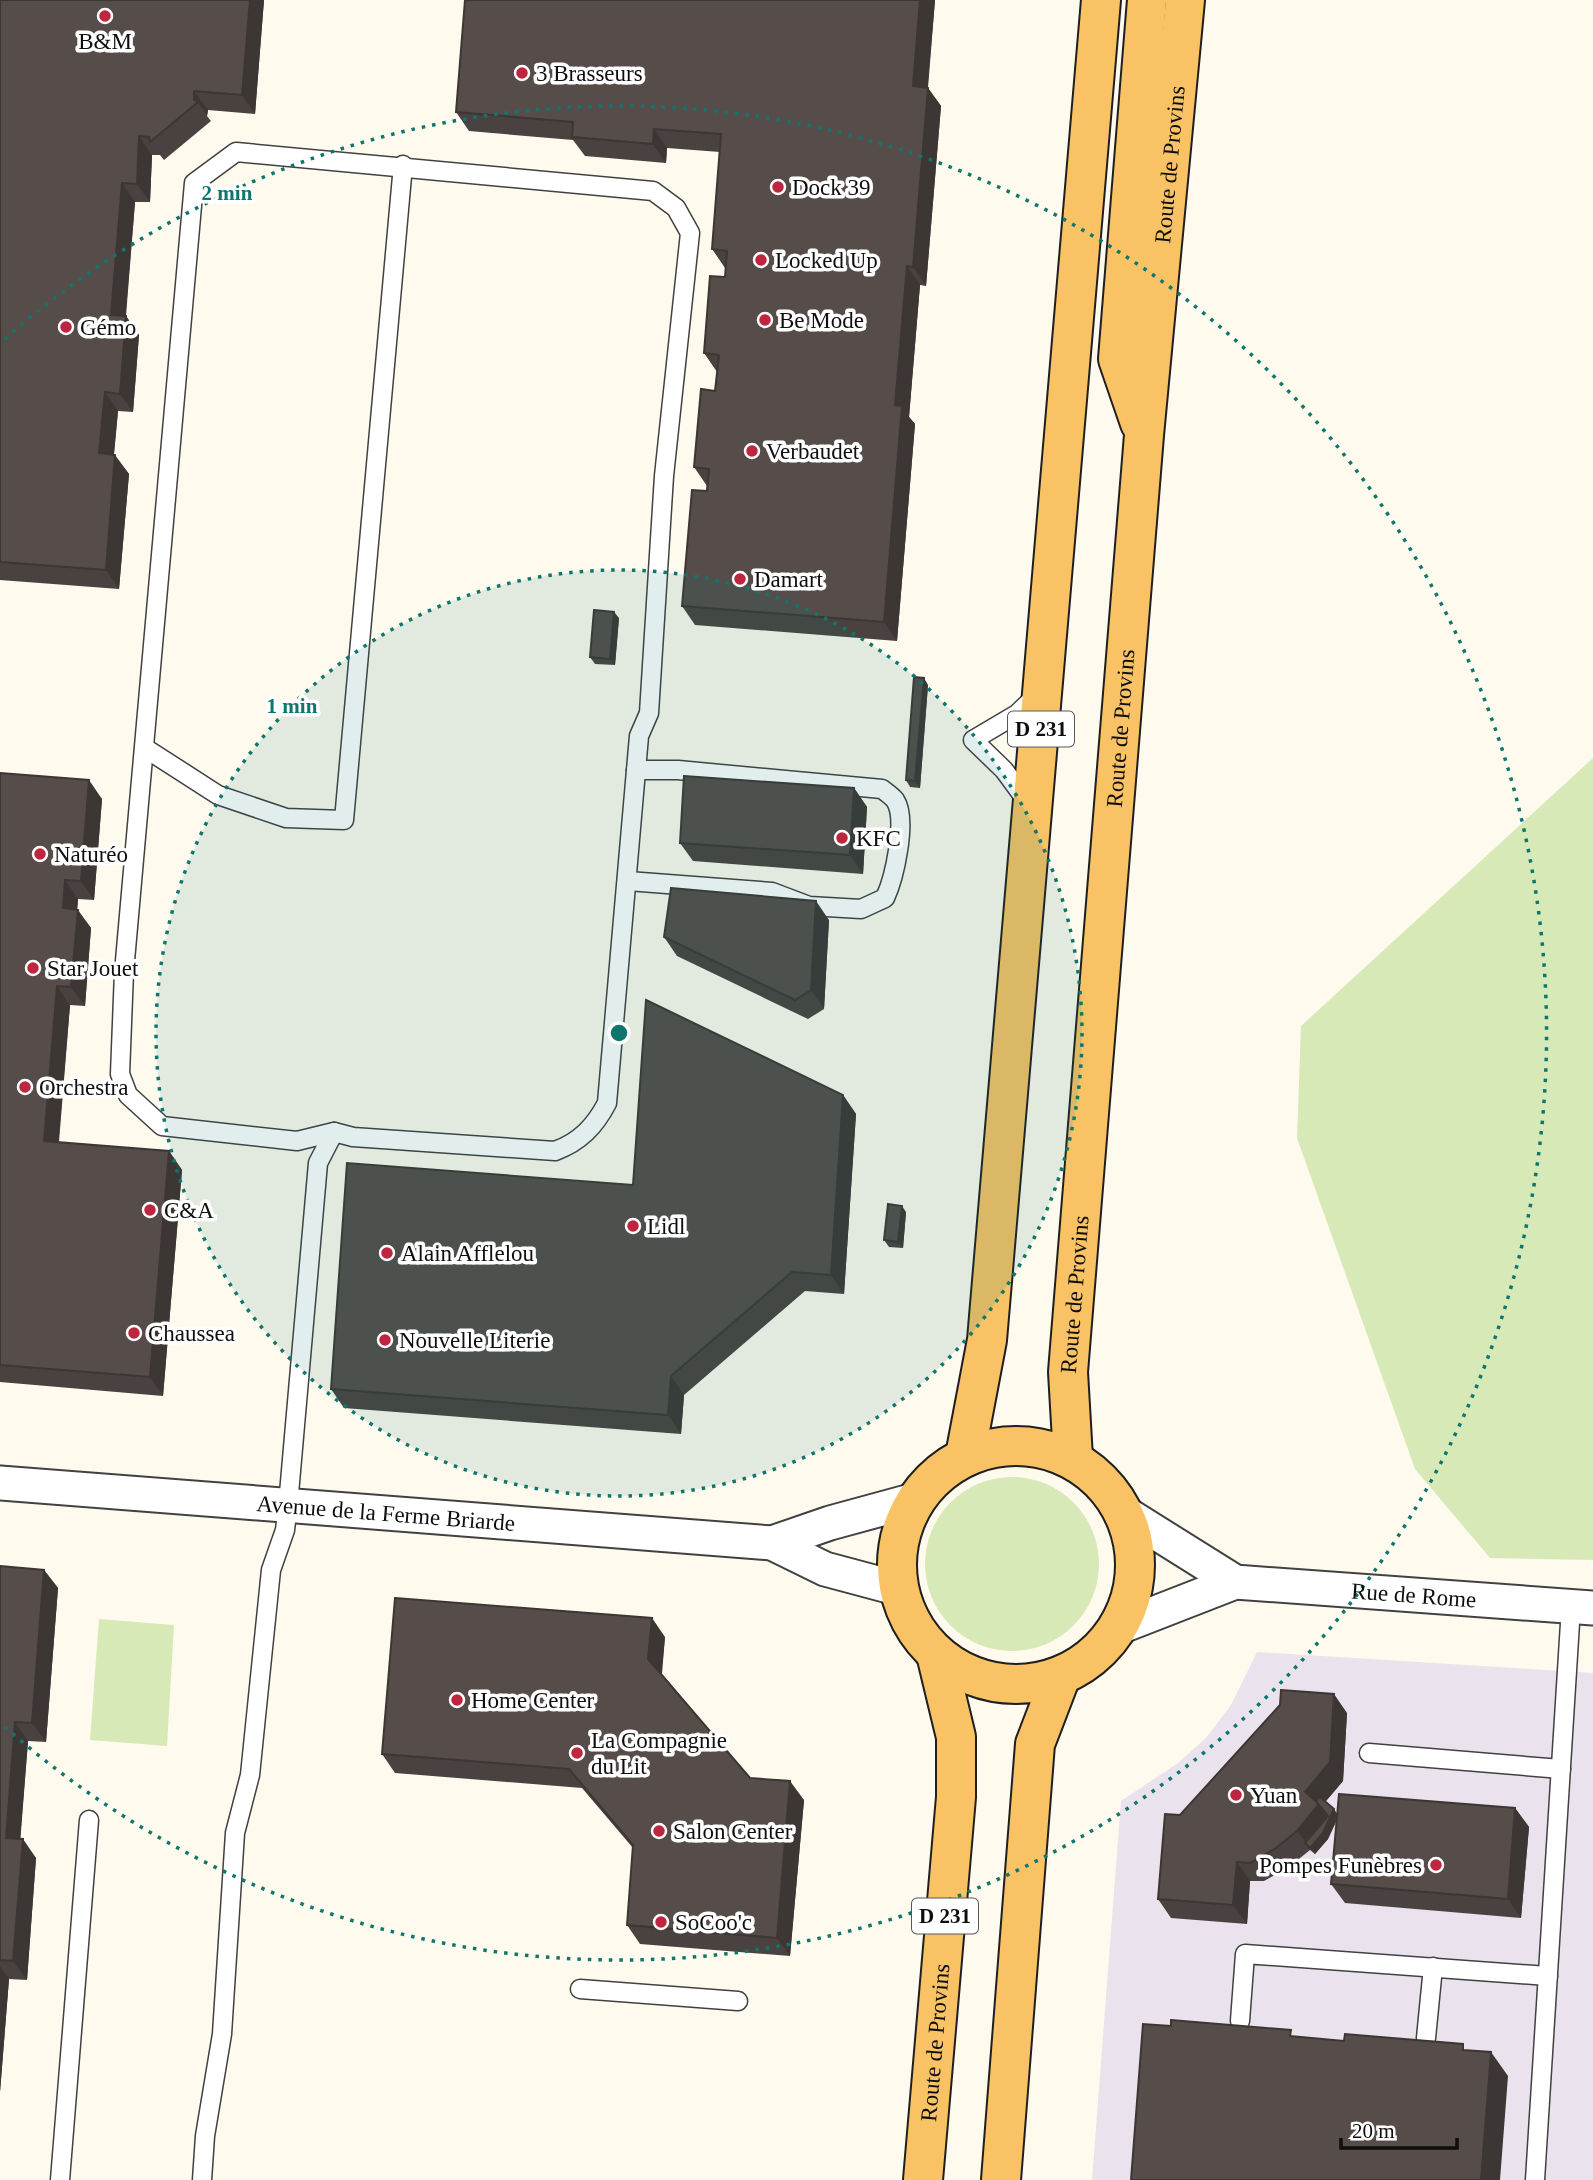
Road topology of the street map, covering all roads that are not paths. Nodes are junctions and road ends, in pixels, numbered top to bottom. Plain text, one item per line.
1 (1101, 0) edge
2 (1147, 0) edge
3 (1185, 0) edge
4 (403, 165) junction
5 (1144, 435) junction
6 (1044, 688) junction
7 (145, 748) junction
8 (635, 770) junction
9 (1033, 810) junction
10 (628, 881) junction
11 (334, 1132) junction
12 (965, 1455) junction
13 (1073, 1458) junction
14 (0, 1483) edge
15 (918, 1499) junction
16 (288, 1505) junction
17 (1120, 1510) junction
18 (772, 1544) junction
19 (1234, 1582) junction
20 (896, 1588) junction
21 (1582, 1607) edge
22 (1122, 1626) junction
23 (936, 1654) junction
24 (1060, 1676) junction
25 (1370, 1753) dead end
26 (1561, 1769) junction
27 (89, 1820) dead end
28 (1433, 1967) junction
29 (1548, 1976) junction
30 (580, 1989) dead end
31 (738, 2001) dead end
32 (1240, 2021) dead end
33 (1426, 2038) edge
34 (60, 2180) edge
35 (202, 2180) edge
36 (923, 2180) edge
37 (1001, 2180) edge
38 (1535, 2180) edge

1 - 6 main road, D 231
2 - 5 main road
3 - 5 main road, Route de Provins
4 - 7 lane
4 - 7 lane
4 - 8 lane
5 - 13 main road, Route de Provins
6 - 9 main road, D 231
6 - 9 lane
7 - 11 lane
8 - 10 lane
8 - 10 lane
9 - 12 main road, D 231
10 - 11 lane
11 - 16 lane
12 - 13 main road
12 - 15 main road
13 - 17 main road
14 - 16 street, Avenue de la Ferme Briarde
15 - 18 street, Avenue de la Ferme Briarde
15 - 20 main road
16 - 18 street, Avenue de la Ferme Briarde
16 - 35 lane
17 - 19 street
17 - 22 main road
18 - 20 street, Avenue de la Ferme Briarde
19 - 21 street, Rue de Rome
19 - 22 street
20 - 23 main road
21 - 26 lane
22 - 24 main road
23 - 24 main road
23 - 36 main road, Route de Provins / D 231
24 - 37 main road
25 - 26 lane
26 - 29 lane
27 - 34 lane
28 - 29 lane
28 - 32 lane
28 - 33 lane
29 - 38 lane
30 - 31 lane

